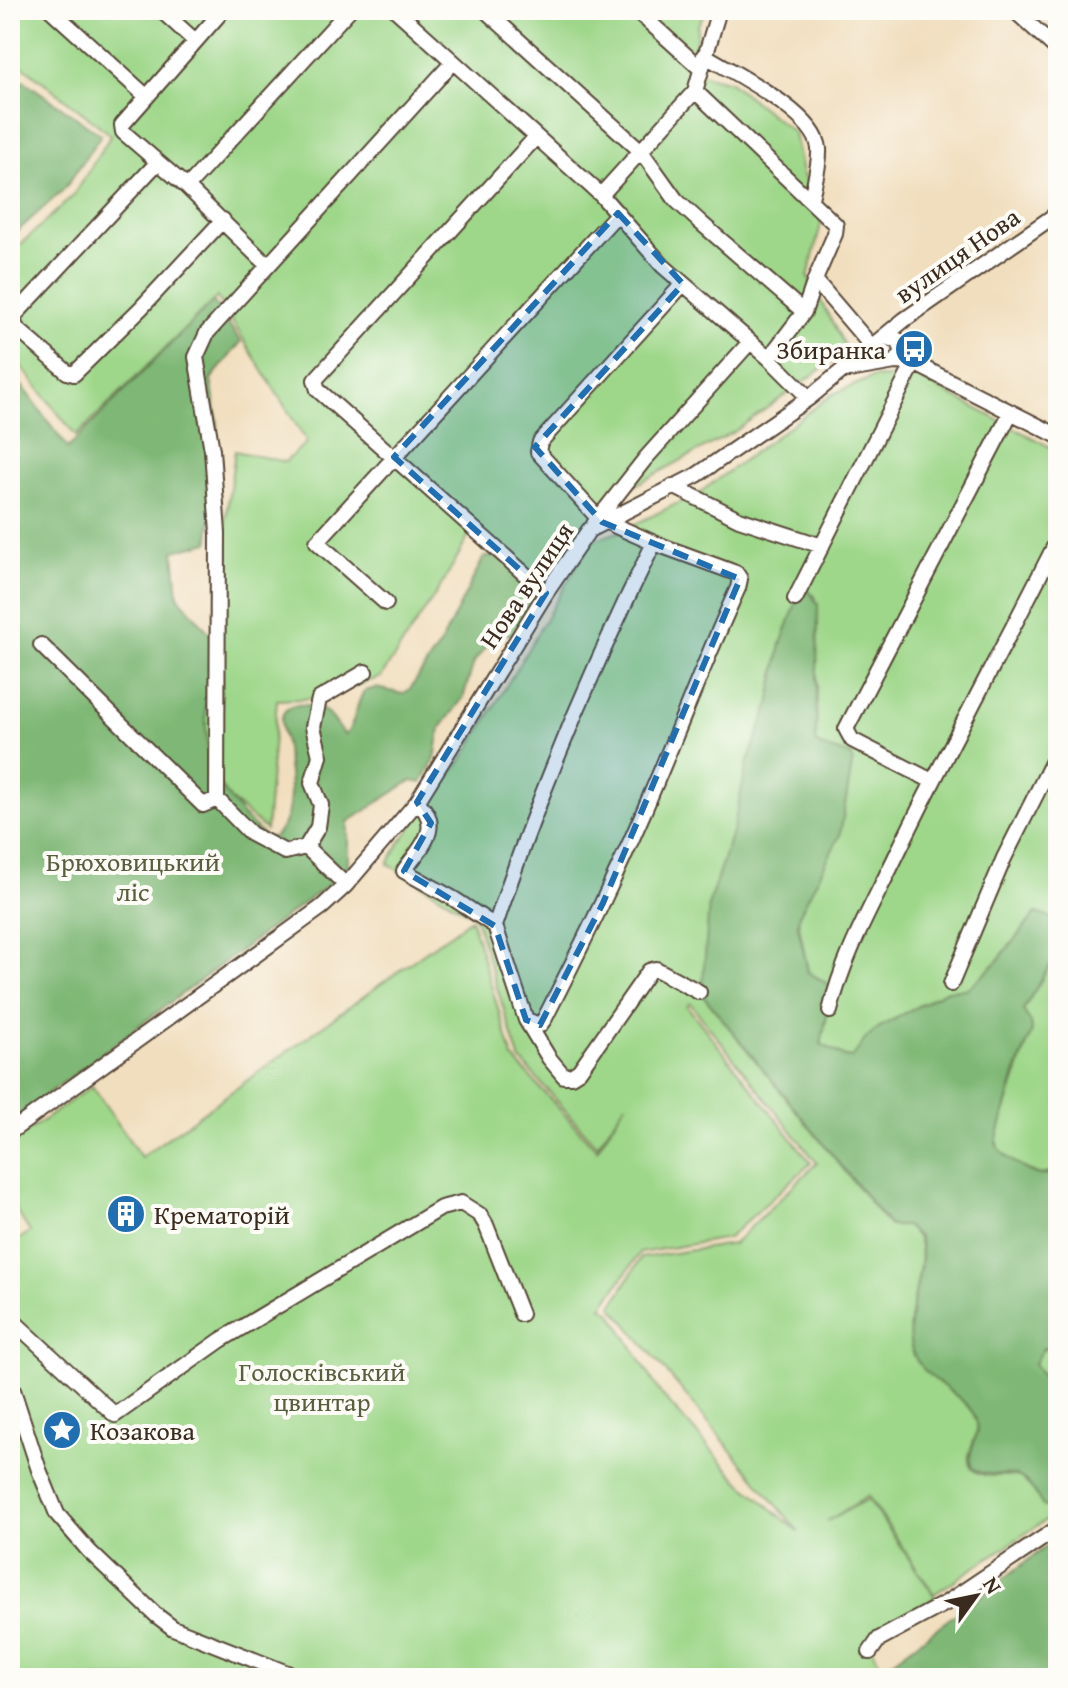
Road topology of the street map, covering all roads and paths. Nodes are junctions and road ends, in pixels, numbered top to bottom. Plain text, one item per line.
1 (51, 10) edge
2 (161, 10) edge
3 (223, 10) edge
4 (349, 10) edge
5 (396, 10) edge
6 (485, 10) edge
7 (636, 10) edge
8 (719, 10) edge
9 (1014, 10) edge
10 (195, 41) junction
11 (1058, 50) edge
12 (453, 62) junction
13 (702, 62) junction
14 (695, 91) junction
15 (146, 96) junction
16 (536, 137) junction
17 (641, 151) junction
18 (158, 162) junction
19 (187, 187) junction
20 (601, 195) junction
21 (811, 199) junction
22 (618, 213) junction
23 (1058, 213) edge
24 (223, 220) junction
25 (267, 265) junction
26 (815, 280) junction
27 (683, 284) junction
28 (804, 312) junction
29 (750, 342) junction
30 (886, 345) junction
31 (769, 358) junction
32 (895, 362) junction
33 (914, 363) junction
34 (876, 365) junction
35 (845, 371) junction
36 (809, 398) junction
37 (1011, 412) junction
38 (1058, 436) edge
39 (394, 457) junction
40 (673, 486) junction
41 (597, 523) junction
42 (1058, 539) edge
43 (654, 543) junction
44 (822, 546) junction
45 (546, 593) junction
46 (795, 599) dead end
47 (386, 603) dead end
48 (41, 645) dead end
49 (365, 672) dead end
50 (1058, 751) edge
51 (932, 781) junction
52 (217, 799) junction
53 (417, 802) junction
54 (306, 847) junction
55 (346, 885) junction
56 (495, 926) junction
57 (951, 984) dead end
58 (699, 992) dead end
59 (830, 1011) dead end
60 (526, 1020) junction
61 (10, 1132) edge
62 (521, 1314) dead end
63 (10, 1318) edge
64 (10, 1381) edge
65 (1058, 1528) edge
66 (870, 1652) dead end
67 (300, 1678) edge

1 - 15 street
2 - 10 street
3 - 10 street
4 - 19 street
5 - 12 street
6 - 17 street
7 - 13 street
8 - 13 street
9 - 11 street
10 - 15 street
12 - 16 street
12 - 25 street
13 - 14 street
13 - 21 street
14 - 17 street
14 - 21 street
15 - 18 street
16 - 20 street
16 - 39 street
17 - 20 street
17 - 28 street
18 - 19 street
18 - 24 street
19 - 24 street
20 - 22 street
21 - 26 street
22 - 27 street
22 - 39 street
23 - 30 street, вулиця Нова
24 - 25 street
25 - 52 street
26 - 28 street
26 - 30 street
27 - 29 street
27 - 41 street
28 - 31 street
29 - 31 street
29 - 41 street
30 - 32 street
30 - 33 street
30 - 34 street
30 - 35 street, Нова вулиця
31 - 36 street
32 - 33 street, Нова вулиця
32 - 34 street, Нова вулиця
33 - 37 street
33 - 44 street
34 - 35 street, Нова вулиця
35 - 36 street, Нова вулиця
36 - 40 street, Нова вулиця
37 - 38 street
37 - 51 street
39 - 45 street
39 - 47 street
40 - 41 street, Нова вулиця
40 - 44 street
41 - 43 street
41 - 45 street, Нова вулиця
42 - 51 street
43 - 56 street
43 - 60 street
44 - 46 street
45 - 53 street, Нова вулиця
48 - 52 street
49 - 54 street
50 - 57 street
51 - 59 street
52 - 54 street
53 - 55 street, Нова вулиця
53 - 56 street
54 - 55 street
55 - 61 street, Нова вулиця
56 - 60 street
58 - 60 street
62 - 63 street
64 - 67 street
65 - 66 street

